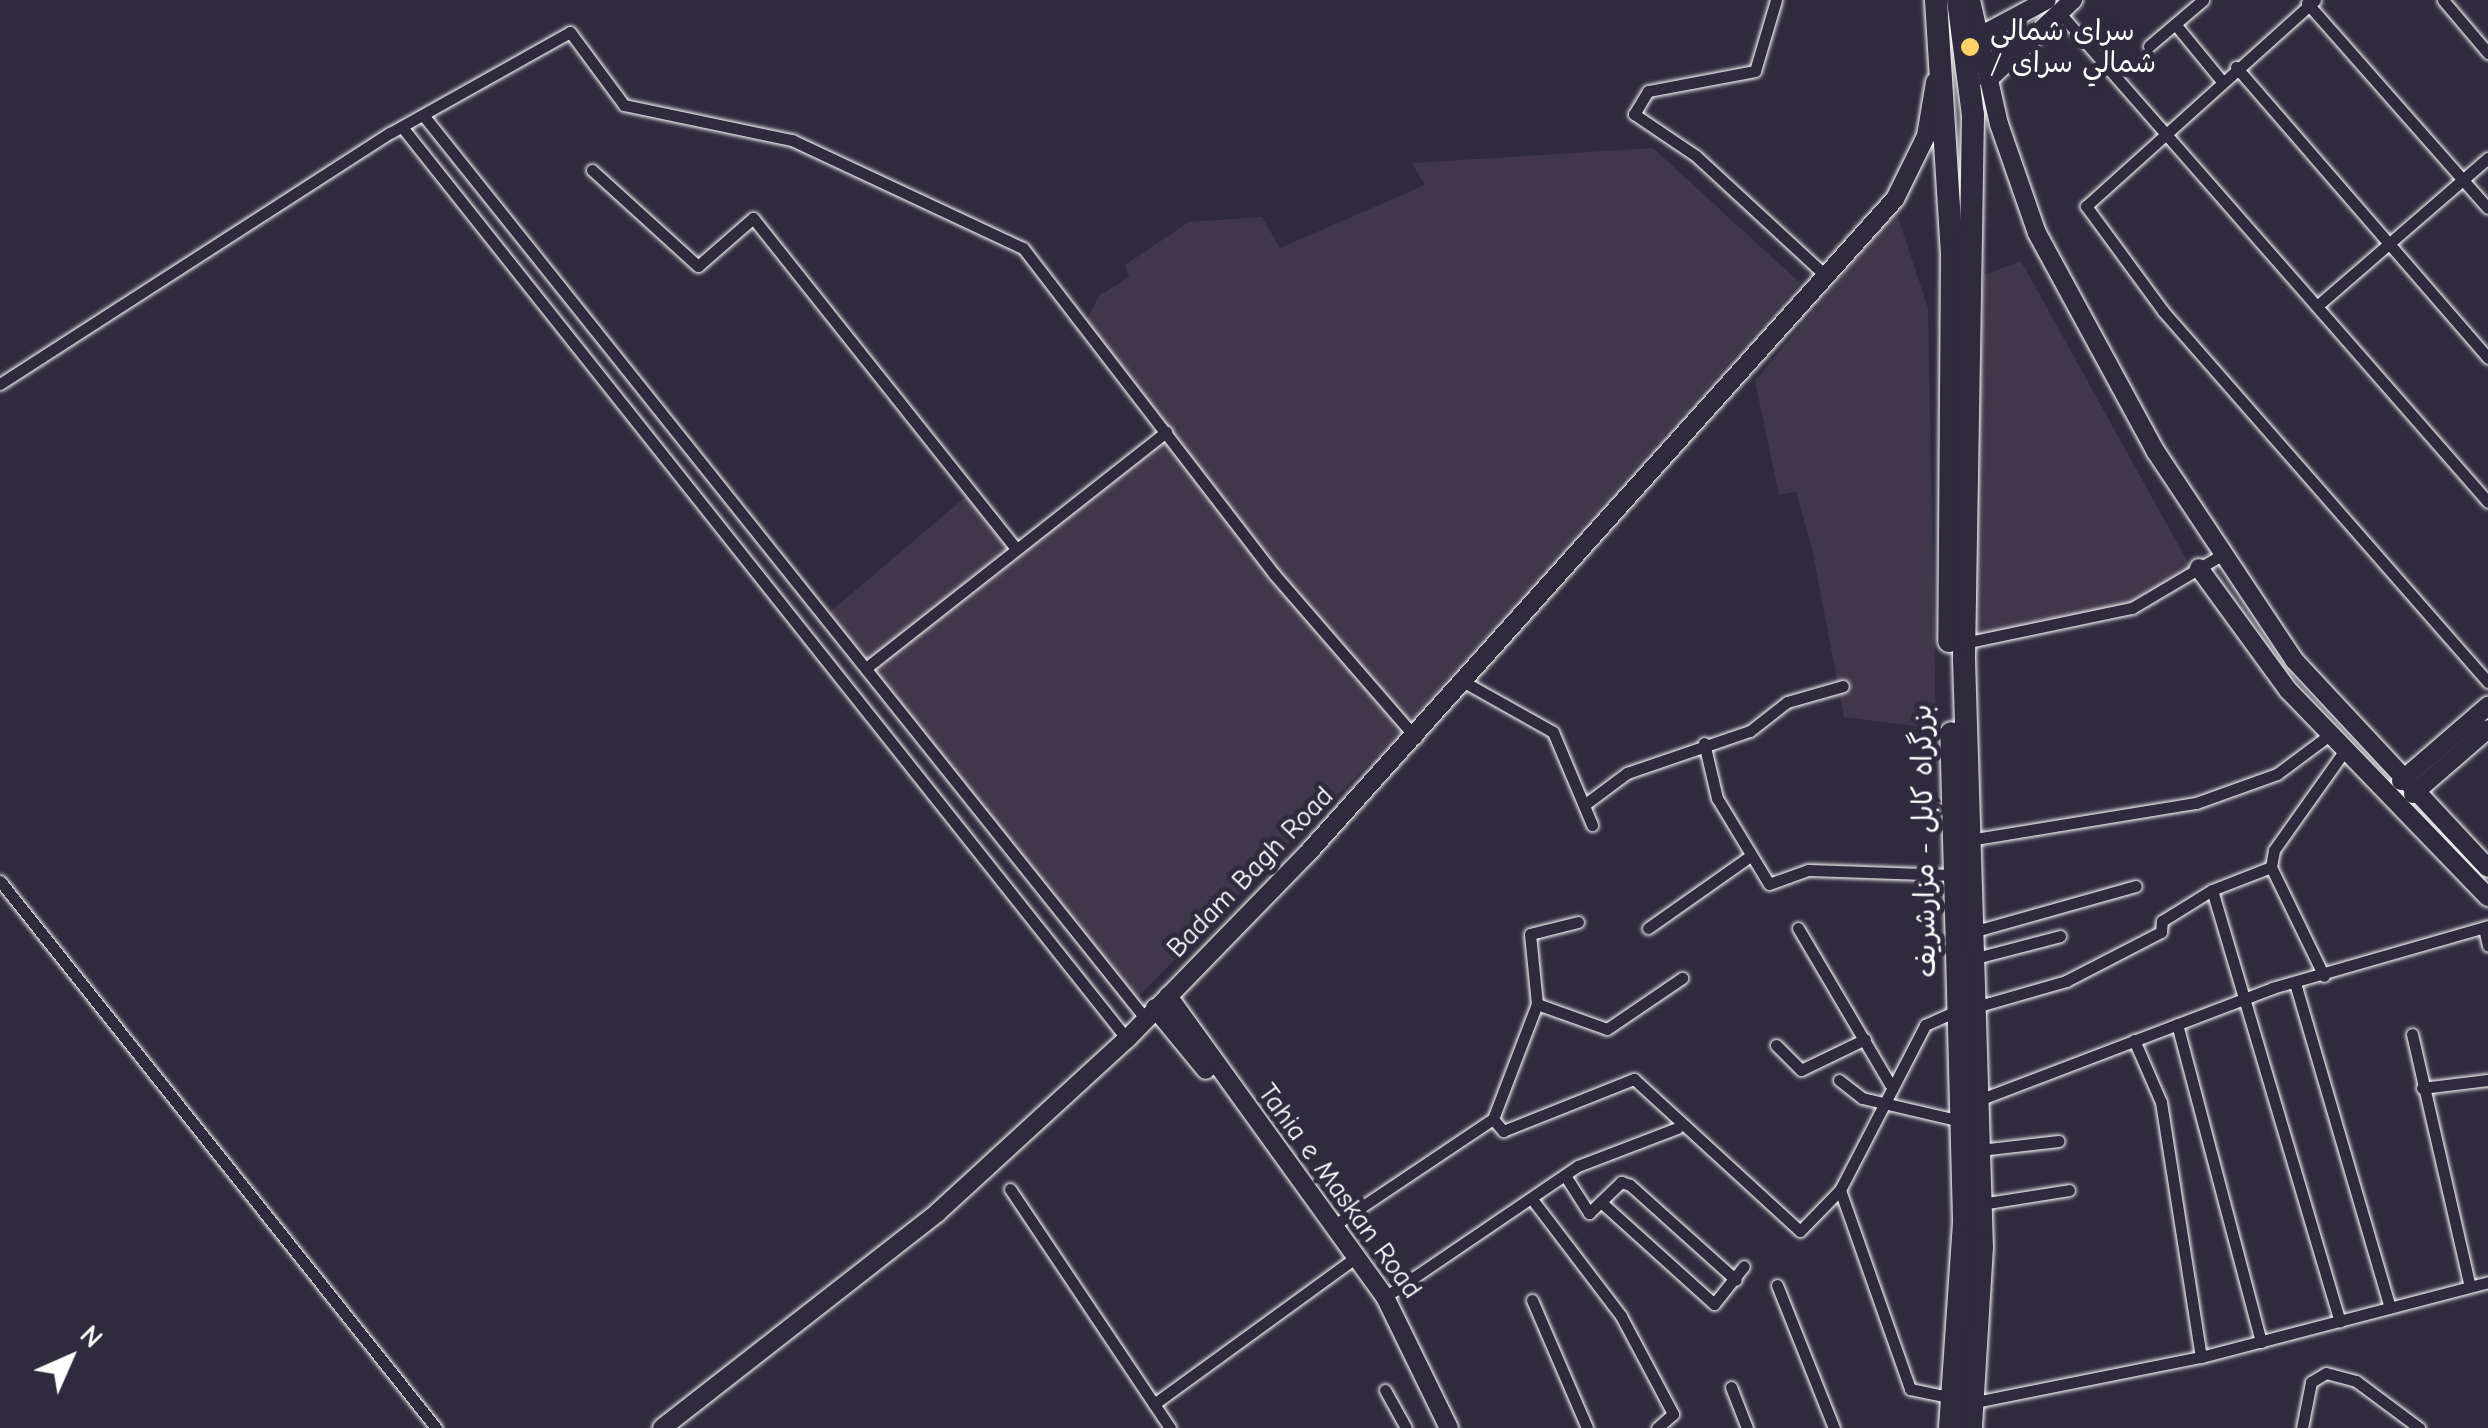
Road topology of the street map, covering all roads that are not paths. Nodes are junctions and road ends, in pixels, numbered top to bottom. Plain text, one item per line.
1 (1776, 0) edge
2 (1936, 0) edge
3 (1958, 0) edge
4 (1971, 0) edge
5 (2203, 0) edge
6 (2444, 0) edge
7 (2309, 2) edge
8 (2060, 4) edge
9 (2175, 24) junction
10 (1978, 37) junction
11 (2149, 46) dead end
12 (2488, 53) edge
13 (1938, 67) junction
14 (2236, 67) junction
15 (1988, 80) junction
16 (2221, 80) junction
17 (423, 115) junction
18 (402, 127) junction
19 (2170, 132) junction
20 (2488, 158) edge
21 (592, 170) dead end
22 (2464, 180) junction
23 (2488, 208) edge
24 (2390, 243) junction
25 (1963, 253) junction
26 (1820, 281) junction
27 (2317, 306) junction
28 (2488, 358) edge
29 (0, 384) edge
30 (1166, 432) junction
31 (2488, 502) edge
32 (1016, 550) junction
33 (2220, 556) junction
34 (2200, 568) junction
35 (1964, 643) junction
36 (866, 668) junction
37 (1464, 682) junction
38 (2488, 682) edge
39 (1843, 686) dead end
40 (2488, 706) edge
41 (2488, 729) edge
42 (2328, 736) junction
43 (1416, 738) junction
44 (1704, 743) junction
45 (2343, 752) junction
46 (2407, 787) junction
47 (1584, 806) junction
48 (1592, 825) dead end
49 (1969, 840) junction
50 (1749, 857) junction
51 (2271, 868) junction
52 (2488, 868) edge
53 (1952, 875) junction
54 (0, 881) edge
55 (2136, 886) dead end
56 (2212, 890) junction
57 (2488, 897) edge
58 (1578, 922) dead end
59 (2486, 927) edge
60 (1648, 928) dead end
61 (1798, 928) dead end
62 (1972, 932) junction
63 (2060, 936) dead end
64 (2488, 946) edge
65 (1972, 959) junction
66 (2324, 976) junction
67 (1682, 978) dead end
68 (2295, 983) junction
69 (2244, 998) junction
70 (1537, 1004) junction
71 (1156, 1008) junction
72 (1965, 1009) junction
73 (2176, 1024) junction
74 (2412, 1034) dead end
75 (1127, 1039) junction
76 (1865, 1039) junction
77 (2134, 1040) junction
78 (1776, 1045) dead end
79 (1839, 1080) dead end
80 (2488, 1080) edge
81 (1890, 1084) junction
82 (2422, 1088) junction
83 (1978, 1100) junction
84 (1885, 1105) junction
85 (1493, 1119) junction
86 (1962, 1120) junction
87 (1677, 1128) junction
88 (2058, 1141) dead end
89 (1980, 1150) junction
90 (1566, 1177) junction
91 (1010, 1189) dead end
92 (1840, 1190) junction
93 (2069, 1190) dead end
94 (1535, 1202) junction
95 (1602, 1202) junction
96 (1981, 1204) junction
97 (1333, 1226) junction
98 (1353, 1260) junction
99 (1744, 1266) dead end
100 (1736, 1280) junction
101 (2469, 1282) junction
102 (2488, 1282) edge
103 (1778, 1285) dead end
104 (1386, 1297) junction
105 (1532, 1300) dead end
106 (2390, 1307) junction
107 (2340, 1321) junction
108 (2262, 1342) junction
109 (2202, 1357) junction
110 (1731, 1387) dead end
111 (1385, 1390) dead end
112 (1965, 1400) junction
113 (1154, 1404) junction
114 (436, 1428) edge
115 (662, 1428) edge
116 (1170, 1428) edge
117 (1406, 1428) edge
118 (1437, 1428) edge
119 (1449, 1428) edge
120 (1588, 1428) edge
121 (1657, 1428) edge
122 (1747, 1428) edge
123 (1834, 1428) edge
124 (1950, 1428) edge
125 (1971, 1428) edge
126 (2302, 1428) edge
127 (2419, 1428) edge

1 - 26 street
2 - 13 highway
3 - 25 highway
4 - 10 main road
5 - 9 street
6 - 12 street
7 - 14 street
7 - 22 street
8 - 10 main road
8 - 15 main road
8 - 19 street
9 - 11 street
9 - 16 street
10 - 15 main road
13 - 25 highway
13 - 26 main road, Badam Bagh Road
14 - 16 street
14 - 24 street
15 - 33 main road
16 - 19 street
17 - 18 street
17 - 30 street
17 - 36 street
18 - 29 street
18 - 75 street
19 - 27 street
19 - 38 street
20 - 22 street
21 - 32 street
22 - 23 street
22 - 24 street
24 - 27 street
24 - 28 street
25 - 35 highway, بزرگراه کابل - مزارشریف
25 - 53 highway, بزرگراه کابل - مزارشریف
26 - 37 main road, Badam Bagh Road
27 - 31 street
30 - 32 street
30 - 43 street
32 - 36 street
33 - 34 street
33 - 46 main road
34 - 35 street
34 - 42 main road
35 - 49 highway, بزرگراه کابل - مزارشریف
36 - 71 street
37 - 43 main road, Badam Bagh Road
37 - 47 street
39 - 44 street
40 - 46 main road
41 - 46 main road
42 - 45 main road
42 - 49 street
43 - 71 main road, Badam Bagh Road
44 - 47 street
44 - 50 street
45 - 51 street
45 - 57 main road
46 - 52 main road
47 - 48 street
49 - 62 highway, بزرگراه کابل - مزارشریف
50 - 53 street
50 - 60 street
51 - 56 street
51 - 66 street
53 - 72 highway, بزرگراه کابل - مزارشریف
54 - 114 street
55 - 62 street
56 - 69 street
56 - 72 street
58 - 70 street
59 - 64 street
59 - 66 street
61 - 76 street
62 - 65 highway, بزرگراه کابل - مزارشریف
63 - 65 street
65 - 72 highway, بزرگراه کابل - مزارشریف
66 - 68 street
67 - 70 street
68 - 69 street
68 - 106 street
69 - 73 street
69 - 107 street
70 - 85 street
71 - 75 main road, Badam Bagh Road
71 - 97 main road, Tahia e Maskan Road
71 - 98 main road, Tahia e Maskan Road
72 - 81 street
72 - 83 highway, بزرگراه کابل - مزارشریف
72 - 86 highway, بزرگراه کابل - مزارشریف
73 - 77 street
73 - 108 street
74 - 82 street
75 - 115 main road, Badam Bagh Road
76 - 78 street
76 - 81 street
77 - 83 street
77 - 109 street
79 - 84 street
80 - 82 street
81 - 84 street
82 - 101 street
83 - 89 highway, بزرگراه کابل - مزارشریف
84 - 86 street
84 - 92 street
85 - 87 street
85 - 97 street
86 - 112 highway, بزرگراه کابل - مزارشریف
87 - 90 street
87 - 92 street
88 - 89 street
89 - 96 highway, بزرگراه کابل - مزارشریف
90 - 94 street
90 - 95 street
91 - 113 street
92 - 112 street
93 - 96 street
94 - 104 street
94 - 121 street
95 - 100 street
95 - 100 street
96 - 112 highway, بزرگراه کابل - مزارشریف
97 - 98 main road, Tahia e Maskan Road
98 - 104 main road, Tahia e Maskan Road
98 - 113 street
98 - 118 main road, Tahia e Maskan Road
99 - 100 street
101 - 102 street
101 - 106 street
103 - 123 street
104 - 119 main road, Tahia e Maskan Road
105 - 120 street
106 - 107 street
107 - 108 street
108 - 109 street
109 - 112 street
110 - 122 street
111 - 117 street
112 - 124 highway, بزرگراه کابل - مزارشریف
112 - 125 highway, بزرگراه کابل - مزارشریف
113 - 116 street
126 - 127 street

